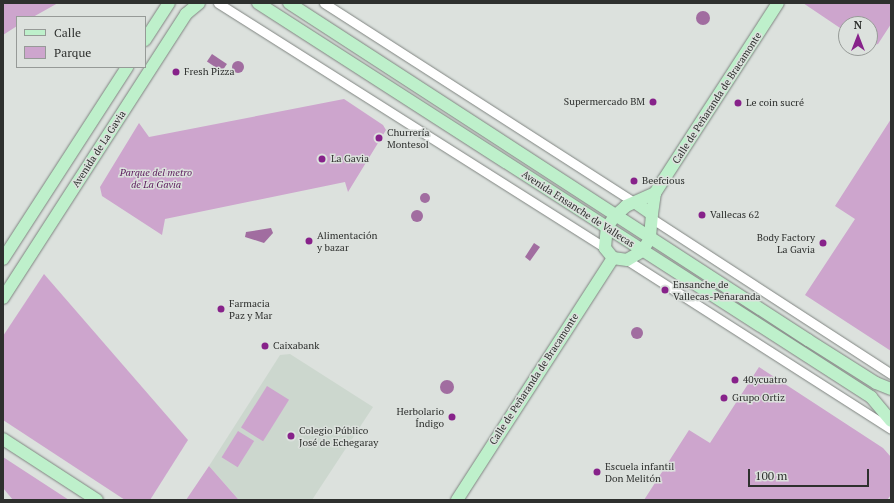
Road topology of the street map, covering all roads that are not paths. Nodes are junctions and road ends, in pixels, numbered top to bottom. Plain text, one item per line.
1 (169, 3) edge
2 (199, 3) edge
3 (218, 3) edge
4 (258, 3) edge
5 (289, 3) edge
6 (324, 3) edge
7 (778, 3) edge
8 (146, 38) edge
9 (127, 68) edge
10 (655, 193) junction
11 (636, 203) junction
12 (614, 216) junction
13 (653, 217) junction
14 (607, 227) junction
15 (650, 239) junction
16 (605, 248) junction
17 (642, 251) junction
18 (613, 258) junction
19 (3, 259) edge
20 (627, 260) junction
21 (3, 298) edge
22 (891, 374) edge
23 (891, 389) edge
24 (891, 421) edge
25 (891, 429) edge
26 (3, 439) edge
27 (97, 500) edge
28 (457, 500) edge

1 - 8 main road
2 - 21 main road, Avenida de La Gavia
3 - 16 street, Avenida Ensanche de Vallecas
4 - 14 main road, Avenida Ensanche de Vallecas
5 - 12 main road, Avenida Ensanche de Vallecas
6 - 11 street
7 - 10 main road, Calle de Peñaranda de Bracamonte
9 - 19 main road, Avenida de La Gavia
10 - 11 main road, Calle de Peñaranda de Bracamonte
10 - 13 main road, Calle de Peñaranda de Bracamonte
11 - 12 main road, Calle de Peñaranda de Bracamonte
11 - 13 main road
12 - 14 main road, Calle de Peñaranda de Bracamonte
12 - 15 main road, Avenida Ensanche de Vallecas
13 - 15 main road, Calle de Peñaranda de Bracamonte
13 - 22 street
14 - 16 main road, Calle de Peñaranda de Bracamonte
14 - 17 main road, Avenida Ensanche de Vallecas
15 - 17 main road, Calle de Peñaranda de Bracamonte
15 - 23 main road, Avenida Ensanche de Vallecas
16 - 18 main road
17 - 20 main road, Calle de Peñaranda de Bracamonte
17 - 24 main road, Avenida Ensanche de Vallecas
18 - 20 main road
18 - 28 main road, Calle de Peñaranda de Bracamonte
20 - 25 street, Avenida Ensanche de Vallecas
26 - 27 main road

